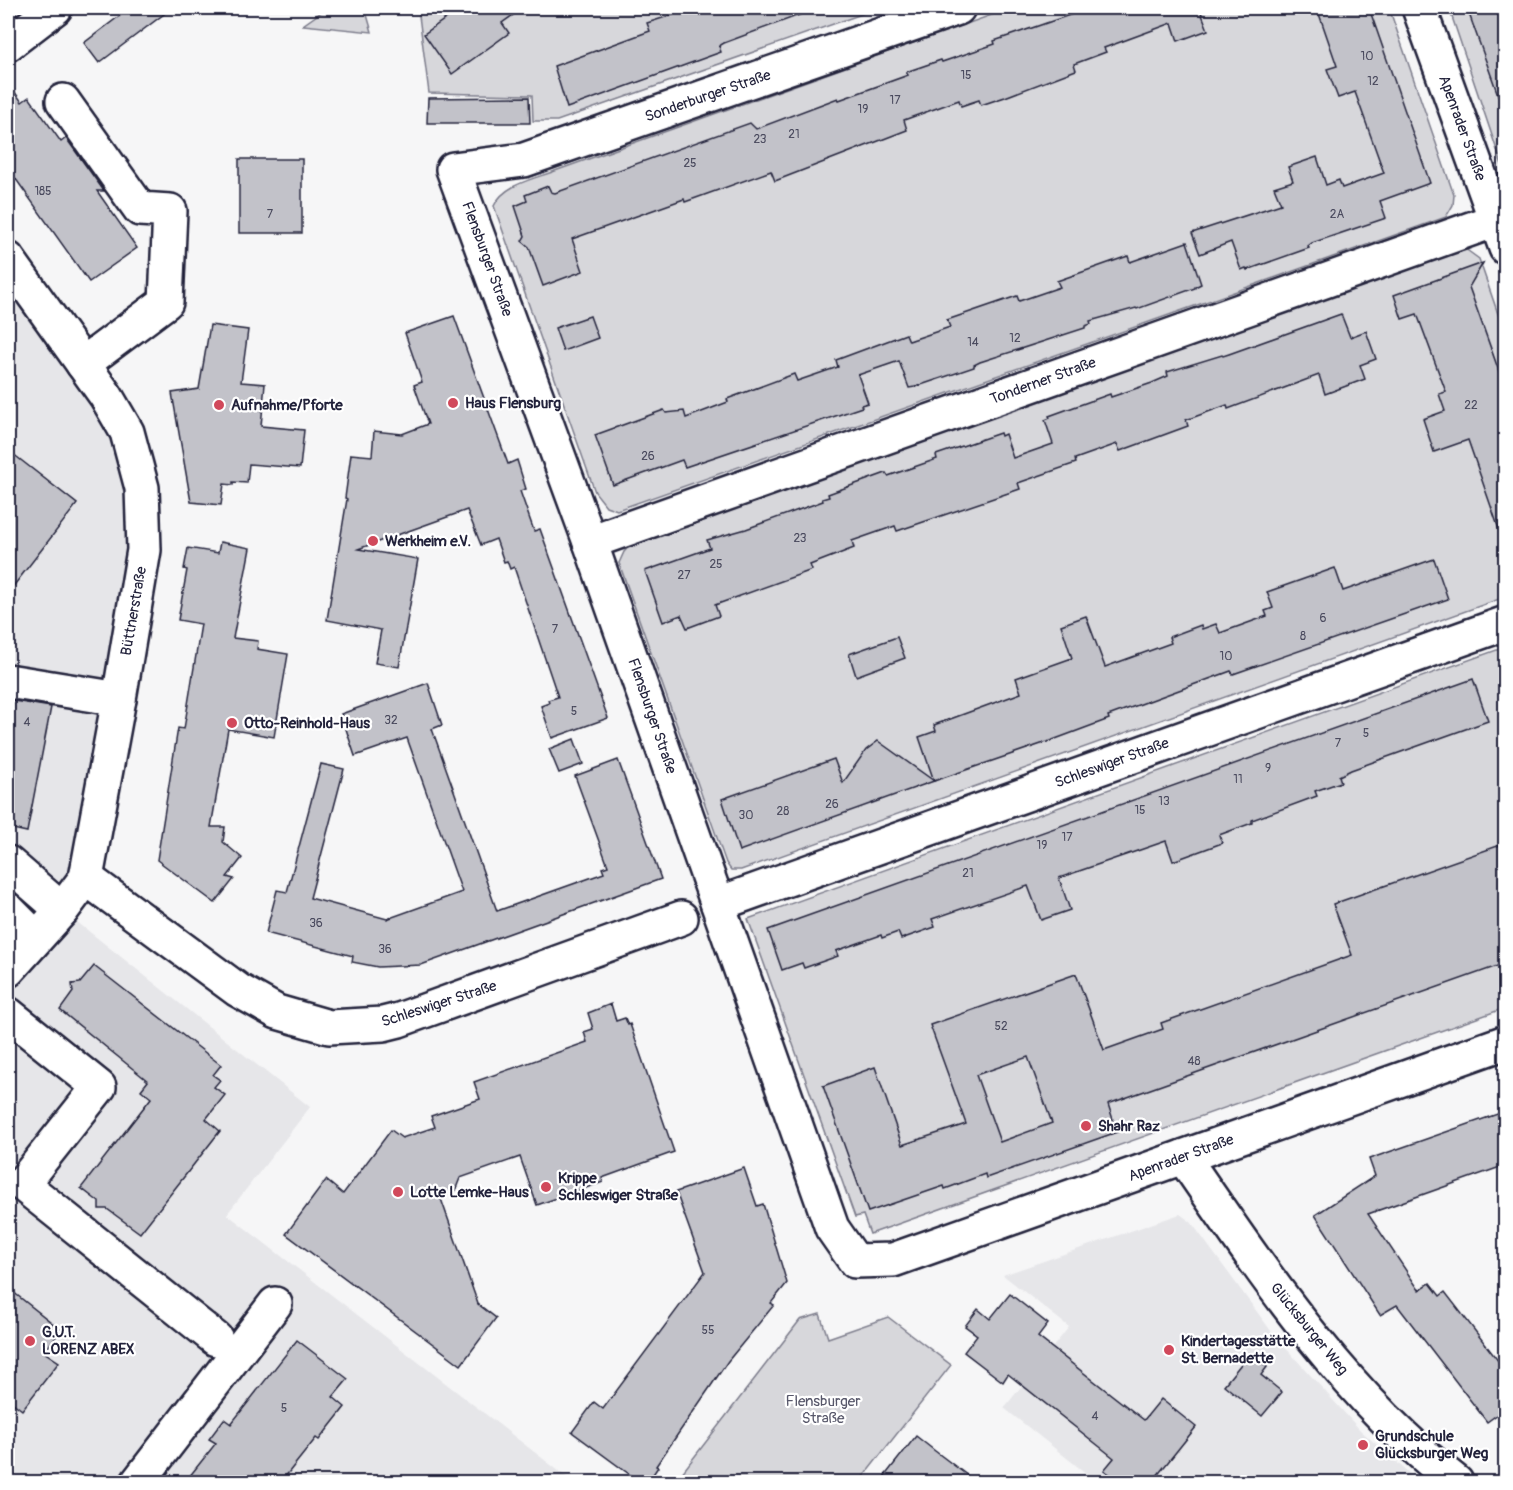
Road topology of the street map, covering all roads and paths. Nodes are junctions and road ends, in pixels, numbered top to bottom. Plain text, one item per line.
1 (55, 8) edge
2 (958, 8) edge
3 (1419, 8) edge
4 (8, 44) edge
5 (63, 101) dead end
6 (453, 169) joint
7 (1501, 234) edge
8 (8, 259) edge
9 (83, 364) junction
10 (590, 542) junction
11 (1506, 623) edge
12 (8, 681) edge
13 (119, 699) junction
14 (8, 863) edge
15 (86, 878) junction
16 (718, 903) junction
17 (8, 910) edge
18 (62, 910) junction
19 (681, 918) dead end
20 (36, 938) junction
21 (8, 970) edge
22 (8, 1014) edge
23 (1506, 1042) edge
24 (1183, 1157) junction
25 (855, 1261) joint
26 (275, 1304) dead end
27 (216, 1339) dead end
28 (138, 1482) edge
29 (1456, 1482) edge

1 - 4 street
2 - 6 street, Sonderburger Straße
3 - 7 street, Apenrader Straße
5 - 9 street
6 - 10 street, Flensburger Straße
7 - 10 street, Tonderner Straße
8 - 9 street, Büttnerstraße
9 - 13 street, Büttnerstraße
10 - 16 street, Flensburger Straße
11 - 16 street, Schleswiger Straße
12 - 13 street
13 - 15 street, Büttnerstraße
14 - 18 street
15 - 18 street, Büttnerstraße
15 - 19 street, Schleswiger Straße
16 - 25 street, Flensburger Straße
17 - 20 street
18 - 20 street, Büttnerstraße
20 - 21 street, Büttnerstraße
22 - 27 street
23 - 24 street, Apenrader Straße
24 - 25 street, Apenrader Straße
24 - 29 street, Glücksburger Weg
26 - 28 street

